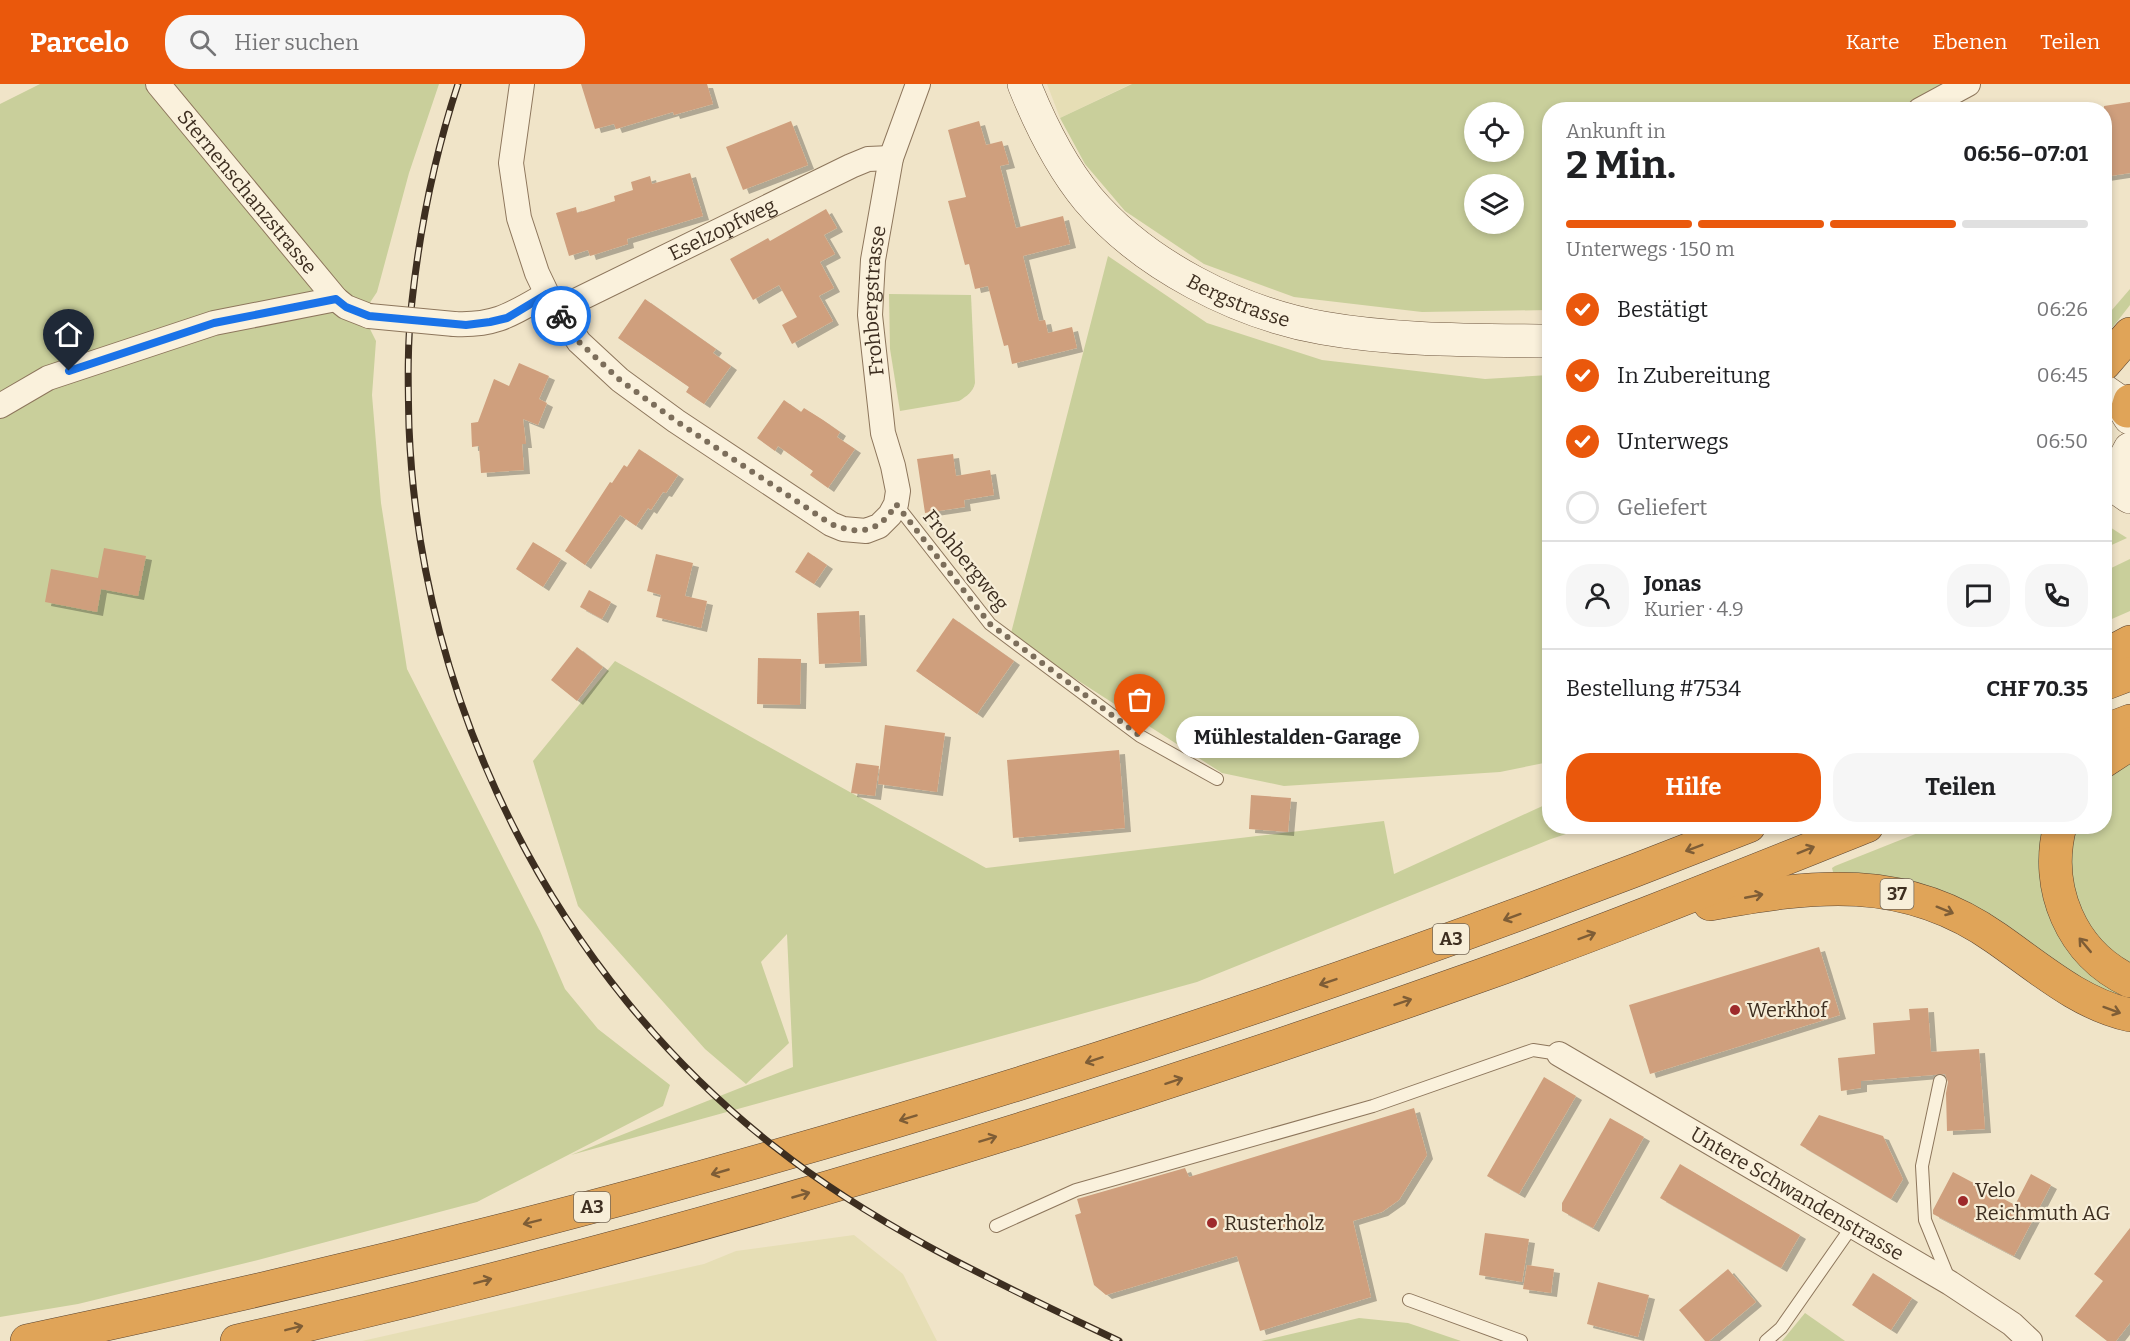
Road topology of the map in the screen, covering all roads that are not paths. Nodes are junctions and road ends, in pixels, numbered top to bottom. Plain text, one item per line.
1 (158, 84) edge
2 (522, 84) edge
3 (1024, 84) edge
4 (1968, 84) edge
5 (912, 87) edge
6 (1935, 102) edge
7 (891, 158) junction
8 (336, 299) junction
9 (552, 302) junction
10 (454, 324) joint
11 (2130, 334) edge
12 (1542, 341) edge
13 (2112, 355) edge
14 (0, 406) edge
15 (2129, 453) edge
16 (2112, 472) edge
17 (2112, 484) edge
18 (2130, 497) edge
19 (896, 504) junction
20 (2130, 642) edge
21 (2112, 652) edge
22 (2130, 674) edge
23 (2112, 681) edge
24 (2130, 721) edge
25 (2112, 728) edge
26 (2130, 744) edge
27 (2112, 756) edge
28 (1217, 779) dead end
29 (1728, 834) edge
30 (1847, 834) edge
31 (2059, 834) edge
32 (1635, 918) junction
33 (2130, 981) edge
34 (2130, 1015) edge
35 (1559, 1054) joint
36 (1940, 1081) dead end
37 (1853, 1225) junction
38 (996, 1226) dead end
39 (1950, 1283) junction
40 (1409, 1300) dead end
41 (27, 1341) edge
42 (237, 1341) edge
43 (1521, 1341) edge
44 (1766, 1341) edge
45 (2030, 1341) edge

1 - 8 street, Sternenschanzstrasse
2 - 9 street
3 - 12 main road, Bergstrasse
4 - 6 street
5 - 7 street, Frohbergstrasse
7 - 9 street, Eselzopfweg
7 - 19 street, Frohbergstrasse
8 - 10 street, Sternenschanzstrasse, bridge
8 - 14 street
9 - 10 street, Eselzopfweg
9 - 19 street
11 - 13 highway
15 - 16 main road
17 - 18 main road
19 - 28 lane, Frohbergweg
20 - 21 highway
22 - 23 highway
24 - 25 highway
26 - 27 highway
29 -> 41 highway, A3
32 -> 30 highway, A3
33 -> 31 highway
32 -> 34 highway, 37
42 -> 32 highway, A3
35 - 37 street, Untere Schwandenstrasse
35 - 38 lane
36 - 39 lane
37 - 39 street, Untere Schwandenstrasse
37 - 44 lane
39 - 45 street, Untere Schwandenstrasse
40 - 43 lane

